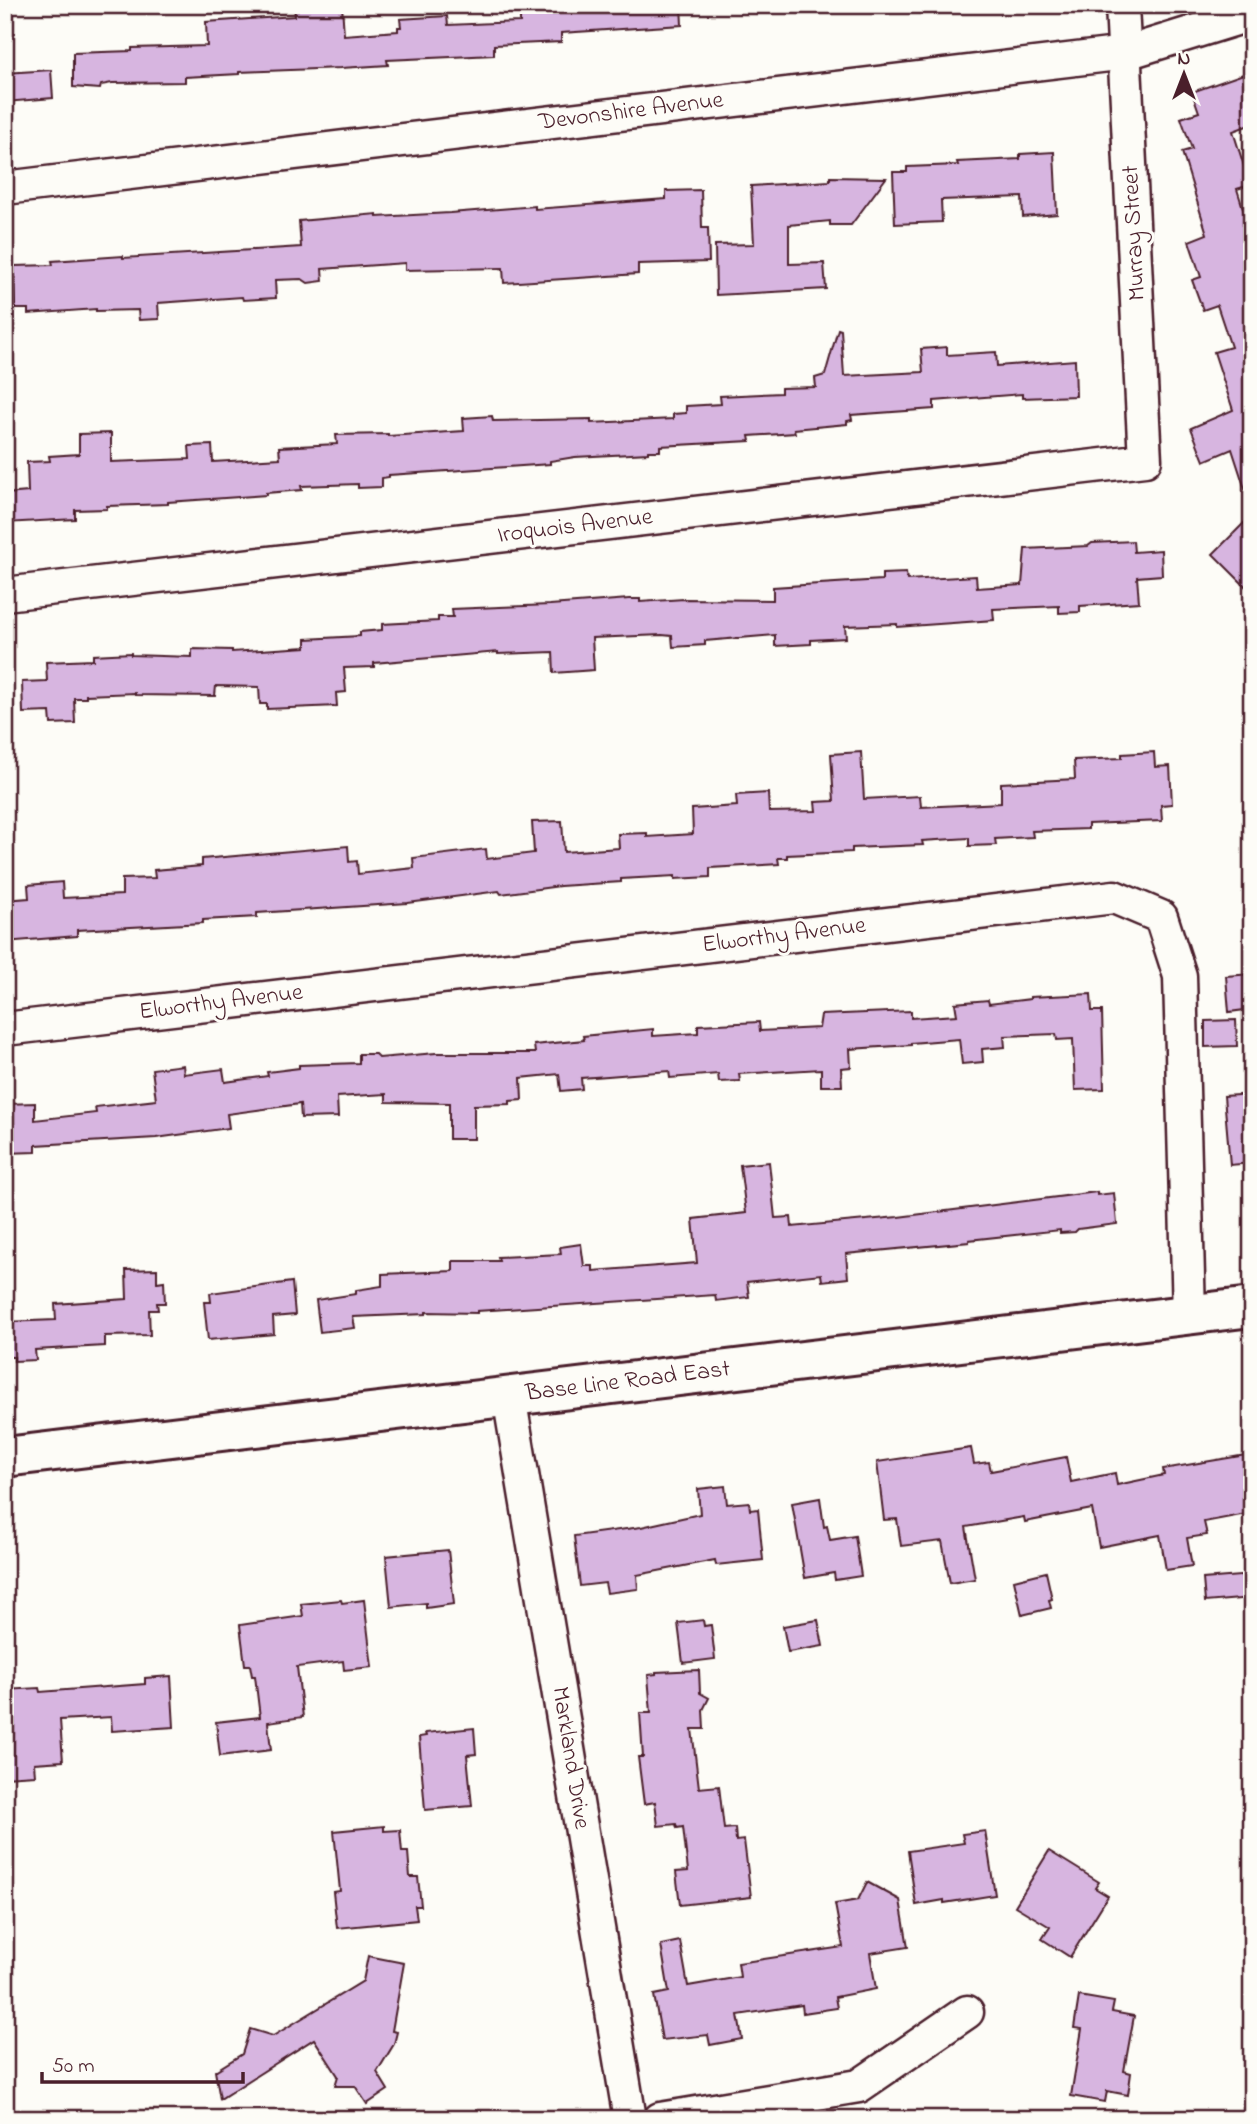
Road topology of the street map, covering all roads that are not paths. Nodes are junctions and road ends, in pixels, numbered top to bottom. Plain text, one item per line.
1 (1122, 5) edge
2 (1252, 14) edge
3 (1126, 53) junction
4 (5, 188) edge
5 (1146, 460) joint
6 (5, 594) edge
7 (5, 1029) edge
8 (1252, 1307) edge
9 (1189, 1315) junction
10 (509, 1396) junction
11 (5, 1457) edge
12 (968, 2012) dead end
13 (630, 2119) edge
14 (660, 2119) edge

1 - 3 street, Murray Street
2 - 3 street, Devonshire Avenue
3 - 4 street, Devonshire Avenue
3 - 5 street, Murray Street
5 - 6 street, Iroquois Avenue
7 - 9 street, Elworthy Avenue
8 - 9 street, Base Line Road East
9 - 10 street, Base Line Road East
10 - 11 street, Base Line Road East
10 - 13 street, Markland Drive
12 - 14 street

